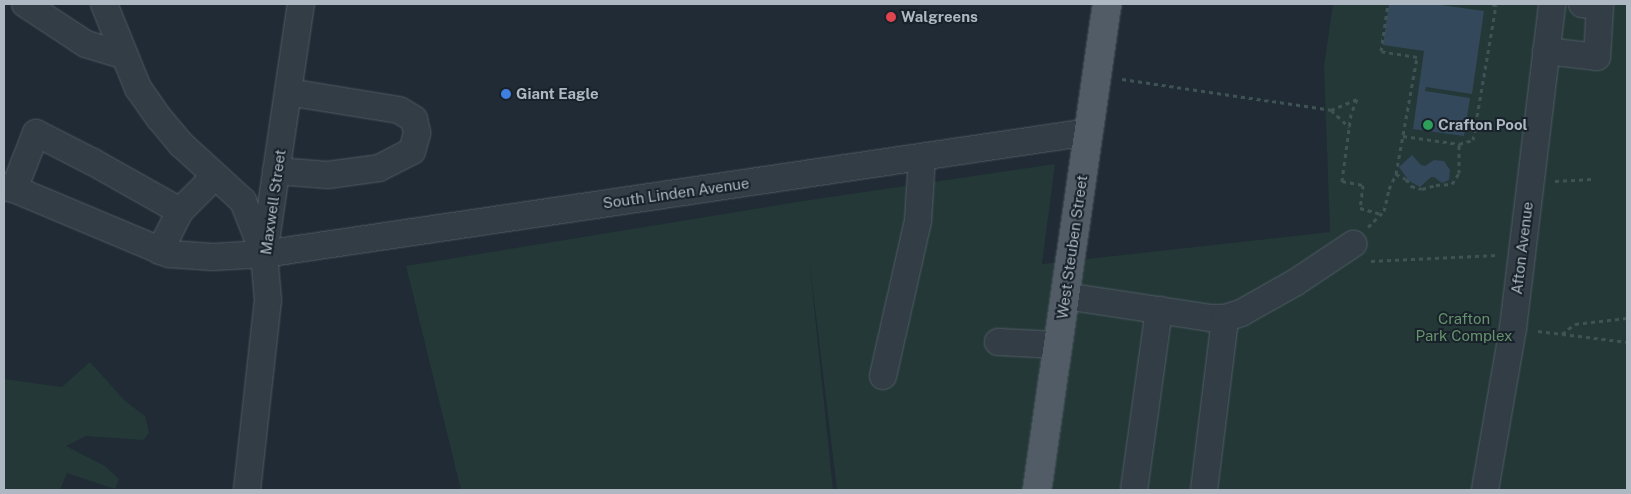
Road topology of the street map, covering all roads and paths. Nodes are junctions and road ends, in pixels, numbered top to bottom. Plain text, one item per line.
1 (25, 4) edge
2 (104, 4) edge
3 (121, 4) edge
4 (301, 4) edge
5 (1107, 4) edge
6 (1388, 4) edge
7 (1488, 4) edge
8 (1552, 4) edge
9 (1582, 4) edge
10 (51, 12) edge
11 (1546, 51) junction
12 (123, 55) junction
13 (1119, 78) dead end
14 (288, 92) junction
15 (1331, 110) junction
16 (1349, 127) junction
17 (1089, 132) junction
18 (1403, 136) junction
19 (1459, 144) junction
20 (922, 157) junction
21 (276, 171) junction
22 (1396, 174) junction
23 (215, 176) junction
24 (1592, 179) dead end
25 (1530, 182) junction
26 (9, 188) edge
27 (180, 211) junction
28 (1381, 214) junction
29 (160, 251) junction
30 (1358, 252) junction
31 (264, 254) junction
32 (1520, 254) junction
33 (1065, 296) junction
34 (1158, 310) junction
35 (1224, 318) junction
36 (1627, 318) edge
37 (1513, 328) junction
38 (1562, 334) junction
39 (998, 342) dead end
40 (1627, 342) edge
41 (1058, 345) junction
42 (883, 376) dead end
43 (247, 490) edge
44 (1037, 490) edge
45 (1134, 490) edge
46 (1204, 490) edge
47 (1485, 490) edge

1 - 10 street
2 - 12 street
3 - 12 street
4 - 14 street, Maxwell Street
5 - 17 main road, West Steuben Street
6 - 18 path
7 - 19 path
8 - 11 street, Afton Avenue
9 - 11 street
10 - 12 street
11 - 25 street, Afton Avenue
12 - 23 street
13 - 15 path
14 - 21 street, Maxwell Street
14 - 21 street
15 - 16 path
15 - 16 path
16 - 28 path
17 - 20 street, South Linden Avenue
17 - 33 main road, West Steuben Street
18 - 19 path
18 - 22 path
19 - 22 path
20 - 31 street, South Linden Avenue
20 - 42 street
21 - 31 street, Maxwell Street
22 - 28 path
23 - 27 street
23 - 31 street
24 - 25 path
25 - 32 street, Afton Avenue
26 - 27 street
26 - 29 street, South Linden Avenue
27 - 29 street
28 - 30 path
29 - 31 street, South Linden Avenue
30 - 32 path
30 - 35 street
31 - 43 street, Maxwell Street
32 - 37 street, Afton Avenue
33 - 34 street
33 - 41 main road, West Steuben Street
34 - 35 street
34 - 45 street
35 - 46 street
36 - 38 path
37 - 38 path
37 - 47 street, Afton Avenue
38 - 40 path
39 - 41 street
41 - 44 main road, West Steuben Street

